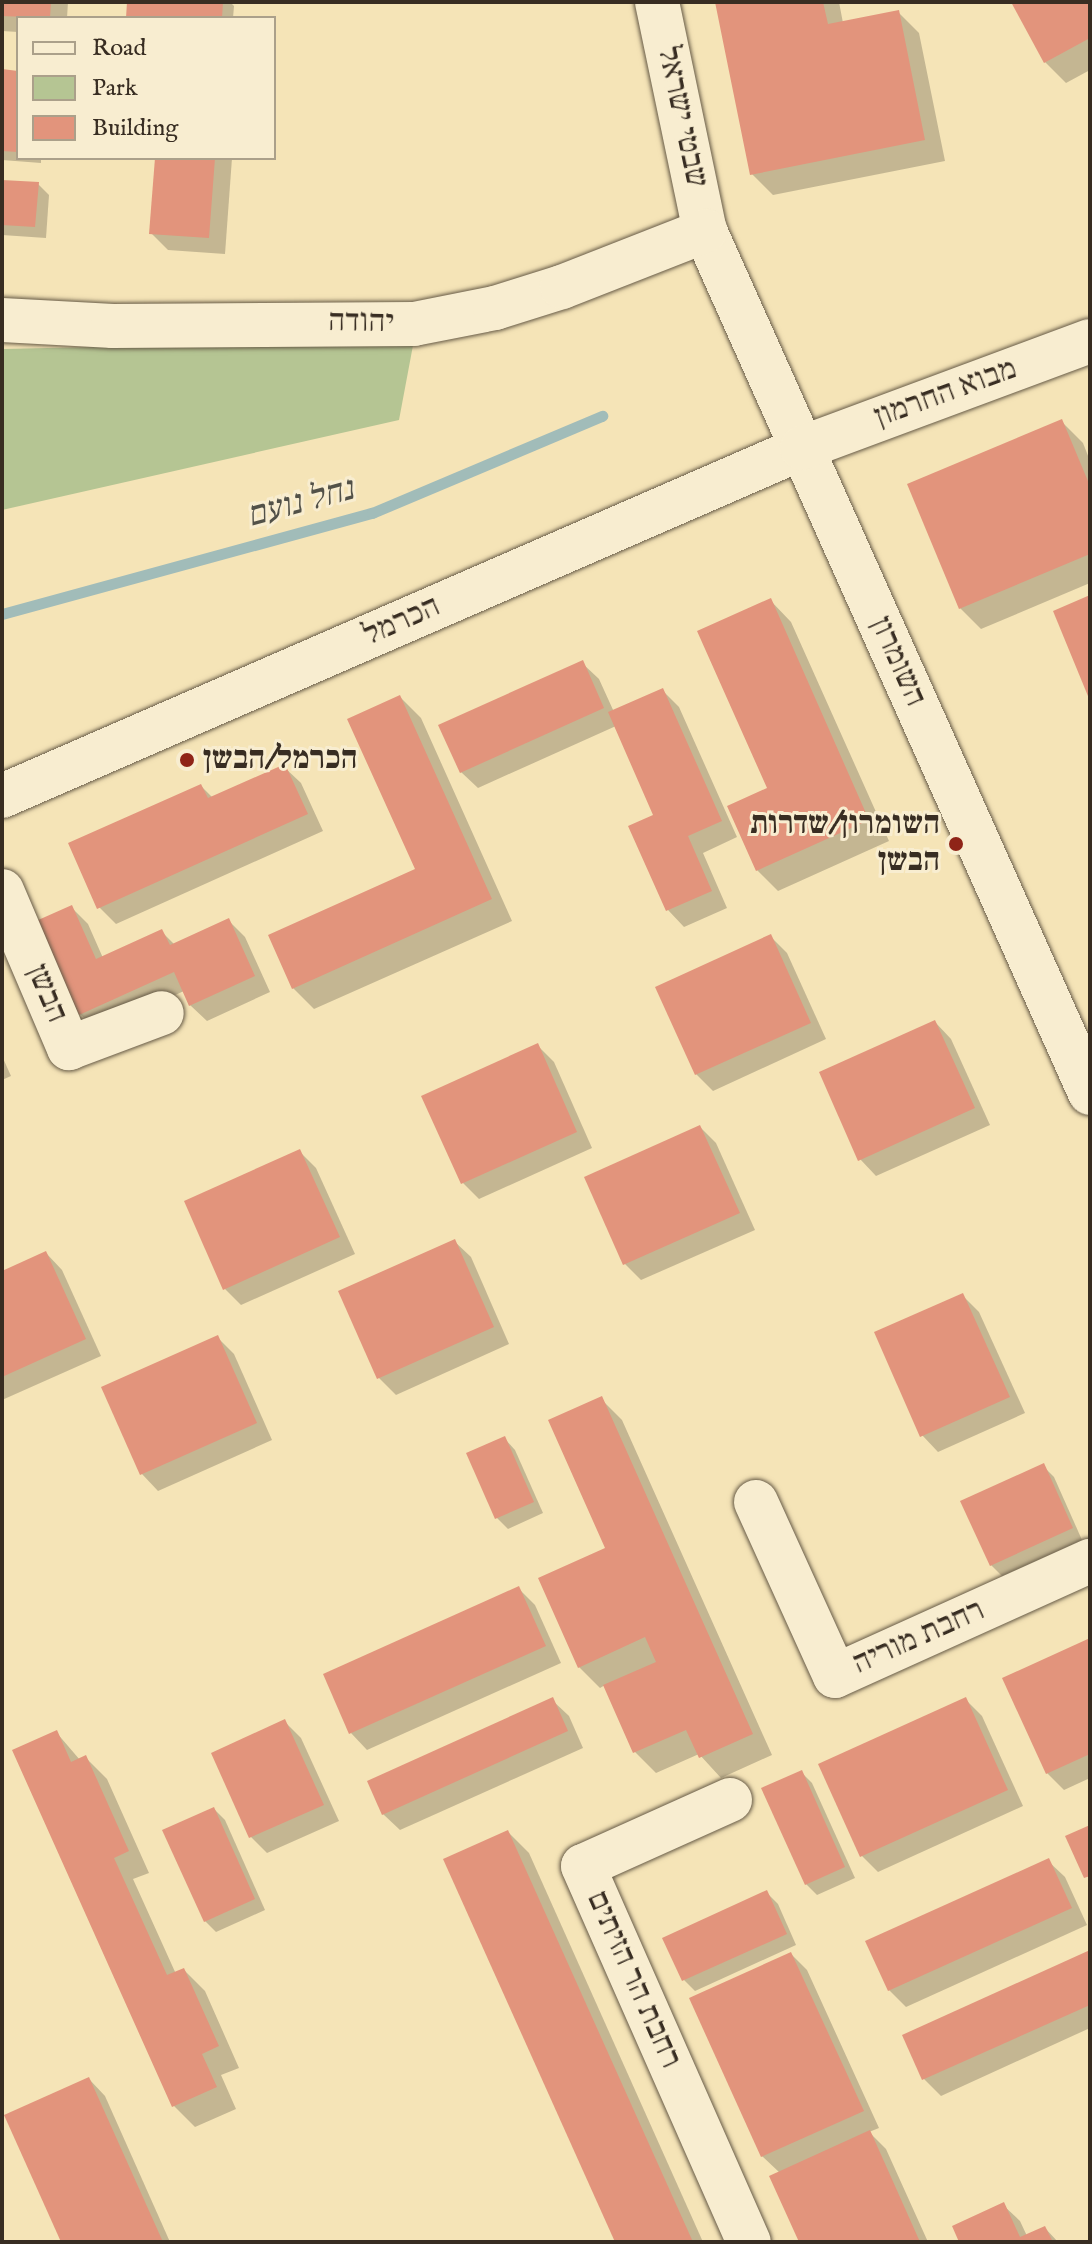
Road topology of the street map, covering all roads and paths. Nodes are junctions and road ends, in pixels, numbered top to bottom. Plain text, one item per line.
1 (657, 2) edge
2 (705, 231) junction
3 (2, 320) edge
4 (1090, 341) edge
5 (802, 448) junction
6 (2, 796) edge
7 (2, 891) edge
8 (162, 1013) dead end
9 (1090, 1093) edge
10 (756, 1502) dead end
11 (1090, 1561) edge
12 (730, 1800) dead end
13 (749, 2242) edge

1 - 2 street, שבטי ישראל
2 - 3 street, יהודה
2 - 5 street, השומרון
4 - 5 street, מבוא החרמון
5 - 6 street, הכרמל
5 - 9 street, השומרון
7 - 8 street, הבשן
10 - 11 street, רחבת מוריה
12 - 13 street, רחבת הר הזיתים

